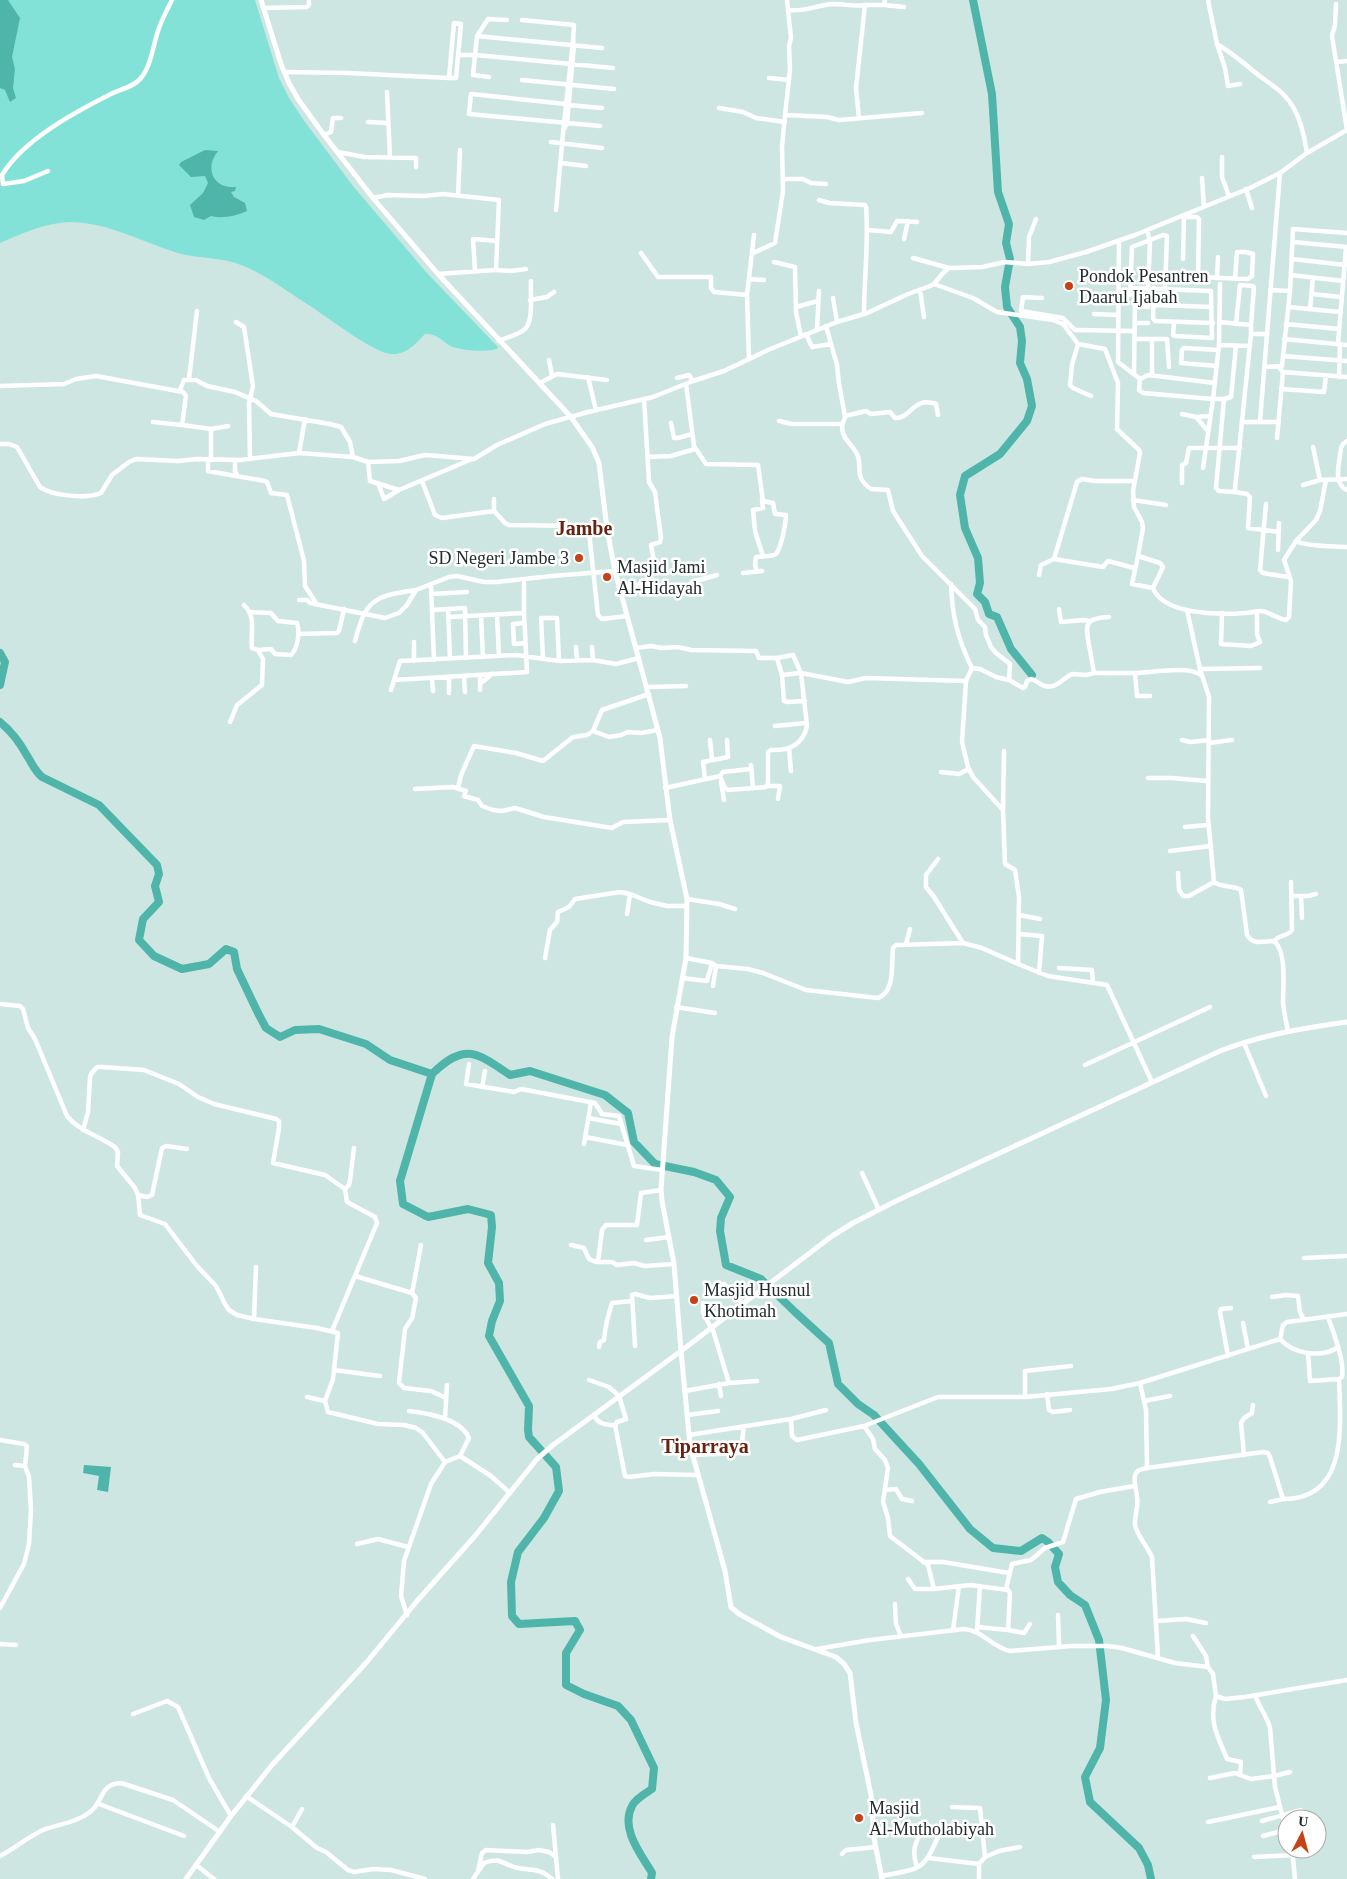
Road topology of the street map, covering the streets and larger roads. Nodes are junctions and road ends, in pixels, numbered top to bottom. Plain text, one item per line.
1 (172, 0) edge
2 (261, 0) edge
3 (274, 0) edge
4 (309, 0) edge
5 (788, 0) edge
6 (1208, 0) edge
7 (846, 2) edge
8 (884, 2) edge
9 (1336, 4) dead end
10 (865, 5) junction
11 (904, 7) dead end
12 (263, 8) junction
13 (274, 8) junction
14 (788, 10) junction
15 (506, 20) dead end
16 (522, 20) dead end
17 (477, 36) junction
18 (573, 44) junction
19 (1217, 44) junction
20 (602, 48) dead end
21 (458, 55) junction
22 (475, 55) junction
23 (1347, 61) edge
24 (1337, 62) junction
25 (571, 64) junction
26 (612, 68) dead end
27 (284, 72) junction
28 (489, 77) dead end
29 (449, 78) junction
30 (769, 78) dead end
31 (522, 80) dead end
32 (789, 80) junction
33 (569, 84) junction
34 (1240, 84) dead end
35 (614, 89) dead end
36 (388, 92) dead end
37 (567, 104) junction
38 (602, 108) dead end
39 (718, 108) dead end
40 (922, 113) dead end
41 (785, 115) junction
42 (341, 118) dead end
43 (859, 118) junction
44 (368, 122) dead end
45 (785, 122) junction
46 (388, 123) junction
47 (565, 123) junction
48 (600, 126) dead end
49 (1347, 130) edge
50 (324, 135) junction
51 (551, 142) dead end
52 (563, 144) junction
53 (602, 148) dead end
54 (460, 150) dead end
55 (338, 152) junction
56 (1306, 153) junction
57 (1222, 157) dead end
58 (390, 158) junction
59 (561, 163) junction
60 (586, 166) dead end
61 (416, 167) dead end
62 (48, 171) dead end
63 (1280, 173) junction
64 (1202, 178) dead end
65 (783, 179) junction
66 (826, 184) dead end
67 (1246, 189) junction
68 (458, 196) junction
69 (1229, 196) junction
70 (373, 198) junction
71 (819, 200) dead end
72 (1204, 207) junction
73 (1252, 208) dead end
74 (556, 210) dead end
75 (1184, 216) junction
76 (1036, 219) dead end
77 (908, 221) junction
78 (918, 222) dead end
79 (868, 230) junction
80 (1147, 230) junction
81 (1347, 233) edge
82 (754, 235) dead end
83 (904, 239) dead end
84 (497, 241) junction
85 (1119, 241) junction
86 (1150, 242) junction
87 (1293, 242) junction
88 (1347, 247) edge
89 (753, 253) junction
90 (640, 254) dead end
91 (1218, 257) dead end
92 (913, 258) dead end
93 (1183, 259) dead end
94 (1292, 259) junction
95 (774, 262) dead end
96 (1028, 264) junction
97 (1345, 265) junction
98 (949, 268) junction
99 (526, 269) dead end
100 (475, 270) junction
101 (496, 270) junction
102 (438, 274) junction
103 (1291, 275) junction
104 (1217, 278) junction
105 (1313, 278) junction
106 (749, 279) junction
107 (1236, 279) junction
108 (764, 280) dead end
109 (1343, 281) junction
110 (531, 282) dead end
111 (1095, 282) dead end
112 (1118, 282) junction
113 (934, 284) junction
114 (1220, 284) dead end
115 (1130, 288) junction
116 (1148, 288) junction
117 (1154, 288) junction
118 (1165, 289) junction
119 (920, 290) junction
120 (1270, 290) junction
121 (818, 291) dead end
122 (554, 292) dead end
123 (1290, 292) junction
124 (1312, 294) junction
125 (748, 295) junction
126 (1130, 295) dead end
127 (1097, 297) dead end
128 (1341, 297) junction
129 (833, 298) dead end
130 (1042, 298) dead end
131 (1118, 299) junction
132 (530, 300) junction
133 (1135, 300) dead end
134 (818, 301) junction
135 (1154, 305) junction
136 (1135, 306) junction
137 (796, 307) junction
138 (1148, 307) dead end
139 (1212, 307) junction
140 (1288, 307) junction
141 (1310, 309) junction
142 (197, 311) dead end
143 (1340, 312) junction
144 (864, 314) junction
145 (1094, 314) dead end
146 (1118, 315) junction
147 (924, 317) dead end
148 (236, 322) dead end
149 (837, 322) junction
150 (1174, 322) junction
151 (1219, 322) junction
152 (1135, 323) junction
153 (1148, 323) dead end
154 (1213, 323) junction
155 (1236, 324) junction
156 (1286, 324) junction
157 (1252, 325) junction
158 (826, 326) junction
159 (1339, 329) junction
160 (817, 330) junction
161 (1118, 331) junction
162 (1135, 331) junction
163 (806, 334) junction
164 (1251, 334) junction
165 (1267, 334) junction
166 (800, 336) junction
167 (1135, 339) junction
168 (1152, 339) junction
169 (1284, 340) junction
170 (499, 341) junction
171 (832, 344) junction
172 (1078, 344) junction
173 (1339, 344) junction
174 (1347, 345) edge
175 (1236, 346) junction
176 (1250, 346) junction
177 (1219, 348) junction
178 (1283, 356) junction
179 (749, 359) junction
180 (549, 360) dead end
181 (1339, 360) junction
182 (1347, 361) edge
183 (1217, 366) junction
184 (1265, 367) junction
185 (1279, 367) junction
186 (1169, 368) dead end
187 (1283, 372) junction
188 (1134, 373) junction
189 (1152, 375) junction
190 (552, 376) junction
191 (1326, 376) junction
192 (588, 377) junction
193 (1339, 377) junction
194 (1347, 377) edge
195 (676, 378) dead end
196 (189, 379) junction
197 (1140, 379) junction
198 (607, 380) dead end
199 (693, 381) junction
200 (1233, 381) junction
201 (1245, 382) junction
202 (540, 383) junction
203 (1215, 383) junction
204 (686, 384) junction
205 (0, 386) edge
206 (1281, 389) junction
207 (180, 390) junction
208 (1091, 396) dead end
209 (250, 398) junction
210 (644, 399) junction
211 (1212, 399) junction
212 (1224, 399) junction
213 (596, 410) junction
214 (938, 414) dead end
215 (1182, 414) dead end
216 (846, 416) junction
217 (1210, 416) junction
218 (1196, 417) junction
219 (571, 418) junction
220 (306, 419) junction
221 (778, 421) dead end
222 (1260, 421) junction
223 (153, 422) dead end
224 (1242, 422) junction
225 (1279, 422) junction
226 (671, 423) dead end
227 (842, 424) junction
228 (182, 425) junction
229 (228, 426) dead end
230 (211, 429) junction
231 (1208, 431) junction
232 (692, 434) junction
233 (1278, 438) dead end
234 (1347, 441) edge
235 (0, 444) edge
236 (1206, 448) junction
237 (1220, 448) junction
238 (1240, 448) junction
239 (1312, 448) dead end
240 (695, 449) junction
241 (299, 453) junction
242 (648, 457) junction
243 (353, 458) junction
244 (474, 458) junction
245 (210, 459) junction
246 (250, 459) junction
247 (235, 460) junction
248 (368, 462) junction
249 (1203, 468) dead end
250 (237, 475) junction
251 (1347, 479) edge
252 (1134, 480) junction
253 (1320, 480) junction
254 (1326, 480) junction
255 (1338, 480) junction
256 (422, 481) junction
257 (378, 482) junction
258 (1182, 483) dead end
259 (1303, 485) dead end
260 (399, 490) junction
261 (1347, 490) edge
262 (1235, 492) junction
263 (494, 499) dead end
264 (762, 500) junction
265 (1133, 500) junction
266 (1266, 504) dead end
267 (1166, 505) dead end
268 (494, 511) junction
269 (1279, 523) dead end
270 (607, 529) junction
271 (1263, 530) junction
272 (589, 532) junction
273 (1279, 532) junction
274 (1296, 541) junction
275 (1347, 547) edge
276 (1278, 550) dead end
277 (763, 556) junction
278 (1138, 556) junction
279 (1054, 558) junction
280 (1134, 568) junction
281 (615, 571) junction
282 (594, 573) junction
283 (743, 573) dead end
284 (717, 575) dead end
285 (1039, 575) dead end
286 (1288, 577) dead end
287 (524, 583) dead end
288 (951, 584) junction
289 (431, 585) junction
290 (618, 587) junction
291 (1153, 588) junction
292 (416, 590) junction
293 (467, 592) dead end
294 (432, 594) junction
295 (299, 600) dead end
296 (316, 603) junction
297 (244, 605) dead end
298 (344, 609) junction
299 (448, 609) junction
300 (1059, 609) dead end
301 (432, 610) junction
302 (1187, 610) junction
303 (251, 612) junction
304 (1257, 612) junction
305 (524, 613) junction
306 (1222, 613) junction
307 (363, 614) junction
308 (481, 616) junction
309 (497, 616) junction
310 (627, 616) junction
311 (448, 617) junction
312 (465, 617) junction
313 (1109, 617) dead end
314 (1090, 622) junction
315 (524, 624) junction
316 (299, 634) junction
317 (355, 641) dead end
318 (414, 642) dead end
319 (525, 643) junction
320 (592, 647) dead end
321 (576, 648) dead end
322 (636, 648) junction
323 (258, 650) junction
324 (525, 655) junction
325 (500, 656) junction
326 (483, 657) junction
327 (466, 658) junction
328 (640, 658) junction
329 (777, 658) junction
330 (450, 659) junction
331 (543, 659) junction
332 (414, 660) junction
333 (434, 660) junction
334 (577, 660) junction
335 (593, 660) junction
336 (559, 661) junction
337 (972, 668) junction
338 (1260, 668) dead end
339 (1200, 669) junction
340 (801, 673) junction
341 (1094, 673) junction
342 (1135, 673) junction
343 (492, 674) junction
344 (480, 675) junction
345 (782, 675) junction
346 (464, 676) junction
347 (1203, 676) junction
348 (449, 677) junction
349 (432, 678) junction
350 (394, 680) junction
351 (1009, 680) junction
352 (966, 681) junction
353 (480, 684) junction
354 (686, 686) dead end
355 (647, 687) junction
356 (391, 690) dead end
357 (480, 690) dead end
358 (433, 691) dead end
359 (465, 692) dead end
360 (449, 693) dead end
361 (649, 694) junction
362 (1150, 696) dead end
363 (805, 701) junction
364 (230, 722) dead end
365 (806, 723) junction
366 (775, 726) dead end
367 (658, 730) junction
368 (593, 731) junction
369 (710, 740) dead end
370 (727, 740) dead end
371 (1182, 740) dead end
372 (1232, 740) dead end
373 (1209, 741) junction
374 (789, 748) junction
375 (1004, 751) dead end
376 (712, 760) junction
377 (970, 769) junction
378 (791, 771) dead end
379 (942, 772) dead end
380 (720, 776) junction
381 (1148, 778) dead end
382 (705, 779) junction
383 (1207, 781) junction
384 (767, 786) junction
385 (458, 788) junction
386 (665, 788) junction
387 (753, 788) junction
388 (415, 789) dead end
389 (778, 799) dead end
390 (724, 800) dead end
391 (1003, 810) junction
392 (670, 820) junction
393 (1208, 825) junction
394 (1185, 827) dead end
395 (1211, 846) junction
396 (1170, 851) dead end
397 (938, 859) dead end
398 (1178, 873) dead end
399 (1214, 882) junction
400 (1291, 882) dead end
401 (630, 894) junction
402 (1316, 894) dead end
403 (1291, 896) junction
404 (1301, 896) junction
405 (687, 899) junction
406 (687, 906) junction
407 (735, 909) dead end
408 (627, 914) dead end
409 (1019, 915) junction
410 (1302, 918) dead end
411 (1040, 919) dead end
412 (910, 929) dead end
413 (1019, 934) junction
414 (1274, 941) junction
415 (963, 943) junction
416 (906, 944) junction
417 (545, 958) dead end
418 (686, 958) junction
419 (714, 964) junction
420 (1018, 964) junction
421 (1059, 968) dead end
422 (1039, 973) junction
423 (682, 978) junction
424 (1093, 983) junction
425 (713, 986) dead end
426 (0, 1004) edge
427 (676, 1007) junction
428 (1210, 1007) dead end
429 (715, 1013) dead end
430 (1347, 1022) edge
431 (1288, 1032) junction
432 (1134, 1043) junction
433 (1244, 1043) junction
434 (469, 1064) dead end
435 (1085, 1065) dead end
436 (485, 1071) dead end
437 (1152, 1082) junction
438 (482, 1086) junction
439 (1266, 1096) dead end
440 (591, 1102) junction
441 (588, 1118) junction
442 (621, 1124) junction
443 (83, 1130) junction
444 (585, 1137) junction
445 (584, 1144) dead end
446 (628, 1145) junction
447 (354, 1148) dead end
448 (187, 1149) dead end
449 (662, 1169) junction
450 (862, 1174) dead end
451 (345, 1188) junction
452 (661, 1190) junction
453 (138, 1195) junction
454 (879, 1210) junction
455 (669, 1237) junction
456 (646, 1240) dead end
457 (421, 1245) dead end
458 (571, 1245) dead end
459 (1347, 1256) edge
460 (1304, 1258) dead end
461 (598, 1262) junction
462 (674, 1264) junction
463 (256, 1267) dead end
464 (355, 1276) junction
465 (724, 1284) dead end
466 (412, 1293) junction
467 (676, 1296) junction
468 (1272, 1297) dead end
469 (632, 1301) junction
470 (703, 1303) dead end
471 (743, 1304) junction
472 (1231, 1308) dead end
473 (1347, 1314) edge
474 (1328, 1317) junction
475 (254, 1319) junction
476 (1304, 1320) junction
477 (1243, 1323) dead end
478 (712, 1328) junction
479 (332, 1331) junction
480 (1280, 1339) junction
481 (635, 1346) dead end
482 (598, 1347) dead end
483 (1337, 1348) junction
484 (1248, 1349) junction
485 (681, 1351) junction
486 (1308, 1353) junction
487 (1228, 1356) junction
488 (1072, 1366) dead end
489 (334, 1370) junction
490 (380, 1376) dead end
491 (1339, 1379) junction
492 (589, 1380) dead end
493 (757, 1380) dead end
494 (1140, 1382) junction
495 (729, 1383) junction
496 (446, 1384) dead end
497 (719, 1384) junction
498 (685, 1391) junction
499 (1047, 1394) junction
500 (619, 1396) junction
501 (721, 1396) dead end
502 (1170, 1396) dead end
503 (307, 1397) dead end
504 (1025, 1397) junction
505 (446, 1398) junction
506 (325, 1401) junction
507 (1144, 1401) junction
508 (1252, 1405) dead end
509 (409, 1410) dead end
510 (826, 1410) dead end
511 (1070, 1410) dead end
512 (718, 1412) dead end
513 (594, 1415) junction
514 (687, 1416) junction
515 (445, 1418) junction
516 (791, 1419) junction
517 (615, 1425) junction
518 (744, 1426) junction
519 (864, 1426) junction
520 (689, 1435) junction
521 (0, 1440) edge
522 (692, 1455) junction
523 (1244, 1455) junction
524 (460, 1456) junction
525 (445, 1462) junction
526 (15, 1465) dead end
527 (25, 1466) junction
528 (1147, 1468) junction
529 (697, 1475) junction
530 (1134, 1486) junction
531 (885, 1490) junction
532 (510, 1493) junction
533 (1283, 1499) junction
534 (912, 1501) dead end
535 (1270, 1502) dead end
536 (357, 1544) dead end
537 (408, 1547) junction
538 (923, 1562) junction
539 (1009, 1573) junction
540 (908, 1579) dead end
541 (959, 1586) junction
542 (980, 1586) junction
543 (934, 1589) junction
544 (1006, 1589) junction
545 (895, 1604) dead end
546 (0, 1608) edge
547 (407, 1615) junction
548 (1058, 1615) dead end
549 (1156, 1621) junction
550 (1030, 1624) dead end
551 (1206, 1624) dead end
552 (977, 1629) junction
553 (954, 1630) junction
554 (1008, 1630) junction
555 (901, 1636) junction
556 (1194, 1636) dead end
557 (0, 1644) edge
558 (16, 1645) dead end
559 (1059, 1646) junction
560 (817, 1649) junction
561 (1158, 1658) junction
562 (1208, 1667) junction
563 (1347, 1680) edge
564 (1255, 1695) junction
565 (1216, 1696) junction
566 (133, 1714) dead end
567 (1290, 1772) dead end
568 (1240, 1774) junction
569 (1274, 1776) junction
570 (1210, 1778) dead end
571 (246, 1796) junction
572 (99, 1804) junction
573 (952, 1807) dead end
574 (1280, 1807) joint
575 (302, 1809) dead end
576 (230, 1816) junction
577 (1277, 1816) edge
578 (1262, 1820) dead end
579 (1208, 1822) dead end
580 (553, 1825) dead end
581 (292, 1827) junction
582 (926, 1827) dead end
583 (941, 1830) dead end
584 (220, 1832) junction
585 (1277, 1834) edge
586 (184, 1836) dead end
587 (1263, 1836) dead end
588 (876, 1847) junction
589 (1020, 1847) dead end
590 (842, 1854) dead end
591 (0, 1856) edge
592 (556, 1856) junction
593 (1277, 1856) edge
594 (985, 1857) junction
595 (1254, 1857) dead end
596 (929, 1858) junction
597 (1293, 1859) edge
598 (979, 1864) junction
599 (196, 1865) junction
600 (917, 1867) junction
601 (478, 1870) junction
602 (881, 1877) edge
603 (186, 1879) edge
604 (214, 1879) edge
605 (425, 1879) edge
606 (473, 1879) edge
607 (552, 1879) edge
608 (558, 1879) edge
609 (978, 1879) edge
610 (1295, 1879) edge

1 - 62 street
2 - 12 street
3 - 13 street
4 - 13 street
5 - 14 street
6 - 19 street
7 - 10 street
7 - 14 street
8 - 10 street
8 - 11 street
9 - 24 street
10 - 43 street
12 - 13 street
12 - 27 street
14 - 32 street
15 - 17 street
16 - 18 street
17 - 18 street
17 - 22 street
18 - 20 street
18 - 25 street
19 - 34 street
19 - 56 street
21 - 22 street
21 - 29 street
21 - 29 street
22 - 25 street
22 - 28 street
23 - 24 street
24 - 49 street
25 - 26 street
25 - 33 street
27 - 29 street
27 - 50 street
30 - 32 street
31 - 33 street
32 - 41 street
33 - 35 street
33 - 37 street
36 - 46 street
37 - 38 street
37 - 47 street
37 - 47 street
39 - 45 street
40 - 43 street
41 - 43 street
41 - 45 street
42 - 50 street
44 - 46 street
45 - 65 street
46 - 58 street
47 - 48 street
47 - 52 street
49 - 56 street
50 - 55 street
51 - 52 street
52 - 53 street
52 - 59 street
54 - 68 street
55 - 58 street
55 - 70 street
56 - 63 street
57 - 69 street
58 - 61 street
59 - 60 street
59 - 74 street
63 - 67 street
63 - 120 street
64 - 72 street
65 - 66 street
65 - 89 street
67 - 69 street
67 - 73 street
68 - 70 street
68 - 84 street
69 - 72 street
70 - 102 street
71 - 79 street
72 - 75 street
75 - 80 street
75 - 93 street
75 - 104 street
76 - 96 street
77 - 78 street
77 - 79 street
77 - 83 street
79 - 144 street
80 - 85 street
80 - 86 street
81 - 87 street
82 - 89 street
84 - 100 street
84 - 101 street
85 - 96 street
85 - 112 street
86 - 115 street
86 - 116 street
86 - 118 street
87 - 88 street
87 - 94 street
88 - 97 street
89 - 106 street
90 - 125 street
91 - 104 street
92 - 98 street
94 - 97 street
94 - 103 street
95 - 137 street
96 - 98 street
97 - 109 street
98 - 113 street
99 - 101 street
100 - 101 street
100 - 102 street
102 - 170 street
103 - 105 street
103 - 123 street
104 - 107 street
105 - 109 street
105 - 124 street
106 - 108 street
106 - 125 street
107 - 107 street
109 - 128 street
110 - 132 street
111 - 112 street
112 - 131 street
113 - 119 street
113 - 172 street
114 - 151 street
115 - 116 street
115 - 126 street
116 - 117 street
117 - 118 street
117 - 135 street
118 - 139 street
119 - 144 street
119 - 147 street
120 - 123 street
120 - 165 street
121 - 134 street
122 - 132 street
123 - 140 street
124 - 128 street
124 - 141 street
125 - 179 street
127 - 131 street
128 - 143 street
129 - 149 street
130 - 161 street
131 - 146 street
132 - 170 street
133 - 136 street
134 - 137 street
134 - 160 street
135 - 139 street
135 - 150 street
136 - 138 street
136 - 152 street
137 - 166 street
139 - 154 street
140 - 141 street
140 - 156 street
141 - 143 street
142 - 196 street
143 - 159 street
144 - 149 street
145 - 146 street
146 - 161 street
148 - 209 street
149 - 158 street
150 - 154 street
150 - 154 street
151 - 155 street
151 - 177 street
152 - 153 street
152 - 162 street
155 - 157 street
155 - 157 street
156 - 159 street
156 - 169 street
157 - 164 street
158 - 160 street
158 - 171 street
159 - 173 street
160 - 163 street
161 - 162 street
161 - 188 street
162 - 167 street
163 - 166 street
163 - 171 street
164 - 165 street
164 - 176 street
165 - 184 street
166 - 179 street
167 - 168 street
167 - 188 street
168 - 186 street
168 - 189 street
169 - 173 street
169 - 178 street
170 - 202 street
171 - 216 street
172 - 208 street
172 - 252 street
173 - 174 street
173 - 181 street
175 - 176 street
175 - 177 street
175 - 200 street
176 - 201 street
177 - 183 street
177 - 183 street
178 - 181 street
178 - 185 street
179 - 199 street
180 - 190 street
181 - 182 street
181 - 193 street
183 - 203 street
184 - 185 street
184 - 222 street
185 - 187 street
187 - 191 street
187 - 206 street
188 - 197 street
189 - 197 street
189 - 203 street
190 - 192 street
190 - 202 street
191 - 193 street
191 - 206 street
192 - 198 street
192 - 213 street
193 - 194 street
195 - 199 street
196 - 207 street
196 - 209 street
197 - 211 street
199 - 204 street
200 - 201 street
200 - 212 street
201 - 224 street
202 - 219 street
203 - 211 street
204 - 210 street
204 - 232 street
205 - 207 street
206 - 225 street
207 - 228 street
209 - 220 street
209 - 246 street
210 - 213 street
210 - 242 street
211 - 212 street
211 - 217 street
212 - 237 street
213 - 219 street
214 - 216 street
215 - 218 street
216 - 227 street
217 - 218 street
217 - 231 street
218 - 231 street
219 - 244 street
219 - 270 street
220 - 241 street
220 - 243 street
221 - 227 street
222 - 224 street
222 - 225 street
223 - 228 street
224 - 238 street
225 - 233 street
226 - 232 street
227 - 288 street
228 - 230 street
229 - 230 street
230 - 245 street
231 - 236 street
232 - 240 street
234 - 255 street
235 - 245 street
236 - 237 street
236 - 249 street
236 - 258 street
237 - 238 street
237 - 262 street
238 - 262 street
239 - 253 street
240 - 242 street
240 - 264 street
241 - 243 street
241 - 246 street
242 - 281 street
243 - 248 street
244 - 248 street
244 - 256 street
245 - 247 street
245 - 250 street
246 - 247 street
247 - 250 street
248 - 257 street
250 - 296 street
251 - 255 street
252 - 265 street
252 - 279 street
253 - 254 street
253 - 259 street
254 - 255 street
254 - 274 street
255 - 261 street
256 - 260 street
256 - 268 street
257 - 260 street
257 - 260 street
262 - 271 street
263 - 268 street
264 - 277 street
264 - 277 street
265 - 267 street
265 - 278 street
266 - 271 street
268 - 272 street
269 - 273 street
270 - 272 street
270 - 281 street
271 - 273 street
271 - 286 street
272 - 282 street
273 - 276 street
274 - 275 street
274 - 304 street
277 - 283 street
278 - 280 street
278 - 291 street
279 - 280 street
279 - 285 street
280 - 291 street
281 - 282 street
281 - 290 street
282 - 289 street
282 - 310 street
284 - 290 street
287 - 305 street
288 - 337 street
288 - 351 street
289 - 292 street
289 - 294 street
290 - 310 street
291 - 302 street
292 - 307 street
292 - 307 street
293 - 294 street
294 - 301 street
295 - 296 street
296 - 298 street
297 - 303 street
298 - 307 street
298 - 316 street
299 - 301 street
299 - 311 street
299 - 312 street
300 - 314 street
301 - 333 street
302 - 306 street
302 - 339 street
303 - 316 street
303 - 323 street
304 - 306 street
304 - 306 street
305 - 309 street
305 - 315 street
307 - 317 street
308 - 309 street
308 - 312 street
308 - 326 street
309 - 325 street
310 - 322 street
311 - 312 street
311 - 330 street
312 - 327 street
313 - 314 street
314 - 341 street
315 - 319 street
315 - 319 street
316 - 323 street
318 - 332 street
319 - 324 street
320 - 335 street
321 - 334 street
322 - 328 street
322 - 329 street
323 - 364 street
324 - 325 street
324 - 331 street
324 - 343 street
325 - 326 street
326 - 327 street
327 - 330 street
328 - 335 street
328 - 355 street
329 - 340 street
329 - 345 street
330 - 333 street
331 - 336 street
331 - 336 street
332 - 333 street
332 - 350 street
334 - 335 street
334 - 336 street
337 - 351 street
337 - 352 street
338 - 339 street
339 - 347 street
340 - 345 street
340 - 352 street
340 - 363 street
341 - 342 street
341 - 351 street
342 - 347 street
342 - 362 street
343 - 344 street
343 - 353 street
344 - 346 street
344 - 353 street
345 - 363 street
346 - 348 street
346 - 359 street
347 - 373 street
348 - 349 street
348 - 360 street
349 - 350 street
349 - 358 street
350 - 356 street
352 - 377 street
353 - 357 street
354 - 355 street
355 - 361 street
361 - 367 street
361 - 368 street
363 - 365 street
365 - 366 street
365 - 374 street
367 - 368 street
367 - 386 street
368 - 385 street
369 - 376 street
370 - 376 street
371 - 373 street
372 - 373 street
373 - 383 street
374 - 378 street
374 - 384 street
375 - 391 street
376 - 382 street
377 - 379 street
377 - 391 street
380 - 382 street
380 - 387 street
380 - 387 street
380 - 390 street
381 - 383 street
382 - 386 street
383 - 393 street
384 - 387 street
384 - 389 street
385 - 388 street
385 - 392 street
386 - 392 street
391 - 409 street
392 - 405 street
393 - 394 street
393 - 395 street
395 - 396 street
395 - 399 street
397 - 415 street
398 - 399 street
399 - 414 street
400 - 403 street
401 - 406 street
401 - 408 street
401 - 417 street
402 - 404 street
403 - 404 street
403 - 414 street
404 - 410 street
405 - 406 street
405 - 407 street
406 - 418 street
409 - 411 street
409 - 413 street
412 - 416 street
413 - 420 street
413 - 422 street
414 - 431 street
415 - 416 street
415 - 420 street
416 - 419 street
418 - 419 street
418 - 423 street
419 - 423 street
419 - 425 street
420 - 422 street
421 - 424 street
422 - 424 street
423 - 427 street
424 - 432 street
426 - 443 street
427 - 429 street
427 - 449 street
428 - 432 street
430 - 431 street
431 - 433 street
432 - 435 street
432 - 437 street
433 - 437 street
433 - 439 street
434 - 438 street
436 - 438 street
437 - 454 street
438 - 440 street
440 - 441 street
440 - 442 street
441 - 442 street
441 - 444 street
442 - 446 street
443 - 451 street
443 - 453 street
444 - 445 street
444 - 446 street
446 - 449 street
447 - 451 street
448 - 453 street
449 - 452 street
450 - 454 street
451 - 464 street
452 - 455 street
452 - 461 street
453 - 475 street
454 - 471 street
455 - 456 street
455 - 462 street
457 - 466 street
458 - 461 street
459 - 460 street
461 - 462 street
462 - 467 street
463 - 475 street
464 - 466 street
464 - 479 street
465 - 471 street
466 - 505 street
467 - 469 street
467 - 485 street
468 - 476 street
469 - 481 street
469 - 482 street
470 - 478 street
471 - 478 street
472 - 487 street
473 - 474 street
474 - 476 street
474 - 483 street
475 - 479 street
476 - 480 street
477 - 484 street
478 - 485 street
478 - 495 street
479 - 489 street
480 - 484 street
480 - 486 street
483 - 486 street
483 - 491 street
484 - 487 street
485 - 498 street
485 - 500 street
486 - 491 street
487 - 494 street
488 - 504 street
489 - 490 street
489 - 506 street
491 - 533 street
492 - 500 street
493 - 495 street
494 - 499 street
494 - 507 street
495 - 497 street
496 - 505 street
497 - 498 street
497 - 501 street
498 - 514 street
499 - 504 street
499 - 511 street
500 - 513 street
500 - 517 street
502 - 507 street
503 - 506 street
504 - 519 street
505 - 515 street
506 - 525 street
507 - 528 street
508 - 523 street
509 - 515 street
510 - 516 street
512 - 514 street
513 - 517 street
513 - 532 street
514 - 520 street
515 - 524 street
516 - 518 street
516 - 519 street
517 - 529 street
518 - 520 street
518 - 522 street
519 - 531 street
520 - 522 street
521 - 527 street
522 - 529 street
523 - 528 street
523 - 533 street
524 - 525 street
524 - 532 street
525 - 537 street
526 - 527 street
527 - 546 street
528 - 530 street
529 - 560 street
530 - 539 street
530 - 549 street
531 - 534 street
531 - 538 street
532 - 547 street
533 - 535 street
536 - 537 street
537 - 547 street
538 - 539 street
538 - 543 street
539 - 544 street
540 - 543 street
541 - 542 street
541 - 543 street
541 - 553 street
542 - 544 street
542 - 552 street
544 - 554 street
545 - 555 street
547 - 571 street
548 - 559 street
549 - 551 street
549 - 561 street
550 - 554 street
552 - 553 street
552 - 554 street
552 - 559 street
553 - 555 street
555 - 560 street
556 - 562 street
557 - 558 street
559 - 561 street
560 - 588 street
561 - 562 street
562 - 565 street
563 - 564 street
564 - 565 street
564 - 569 street
565 - 568 street
566 - 576 street
567 - 569 street
568 - 569 street
568 - 570 street
569 - 574 street
571 - 576 street
571 - 581 street
572 - 584 street
572 - 586 street
572 - 591 street
573 - 594 street
574 - 579 street
575 - 581 street
576 - 584 street
577 - 578 street
580 - 592 street
581 - 605 street
582 - 600 street
583 - 596 street
584 - 599 street
585 - 587 street
588 - 590 street
588 - 602 street
589 - 594 street
592 - 601 street
592 - 608 street
593 - 595 street
594 - 598 street
596 - 598 street
596 - 600 street
597 - 610 street
598 - 609 street
599 - 603 street
599 - 604 street
600 - 602 street
601 - 606 street
601 - 607 street

